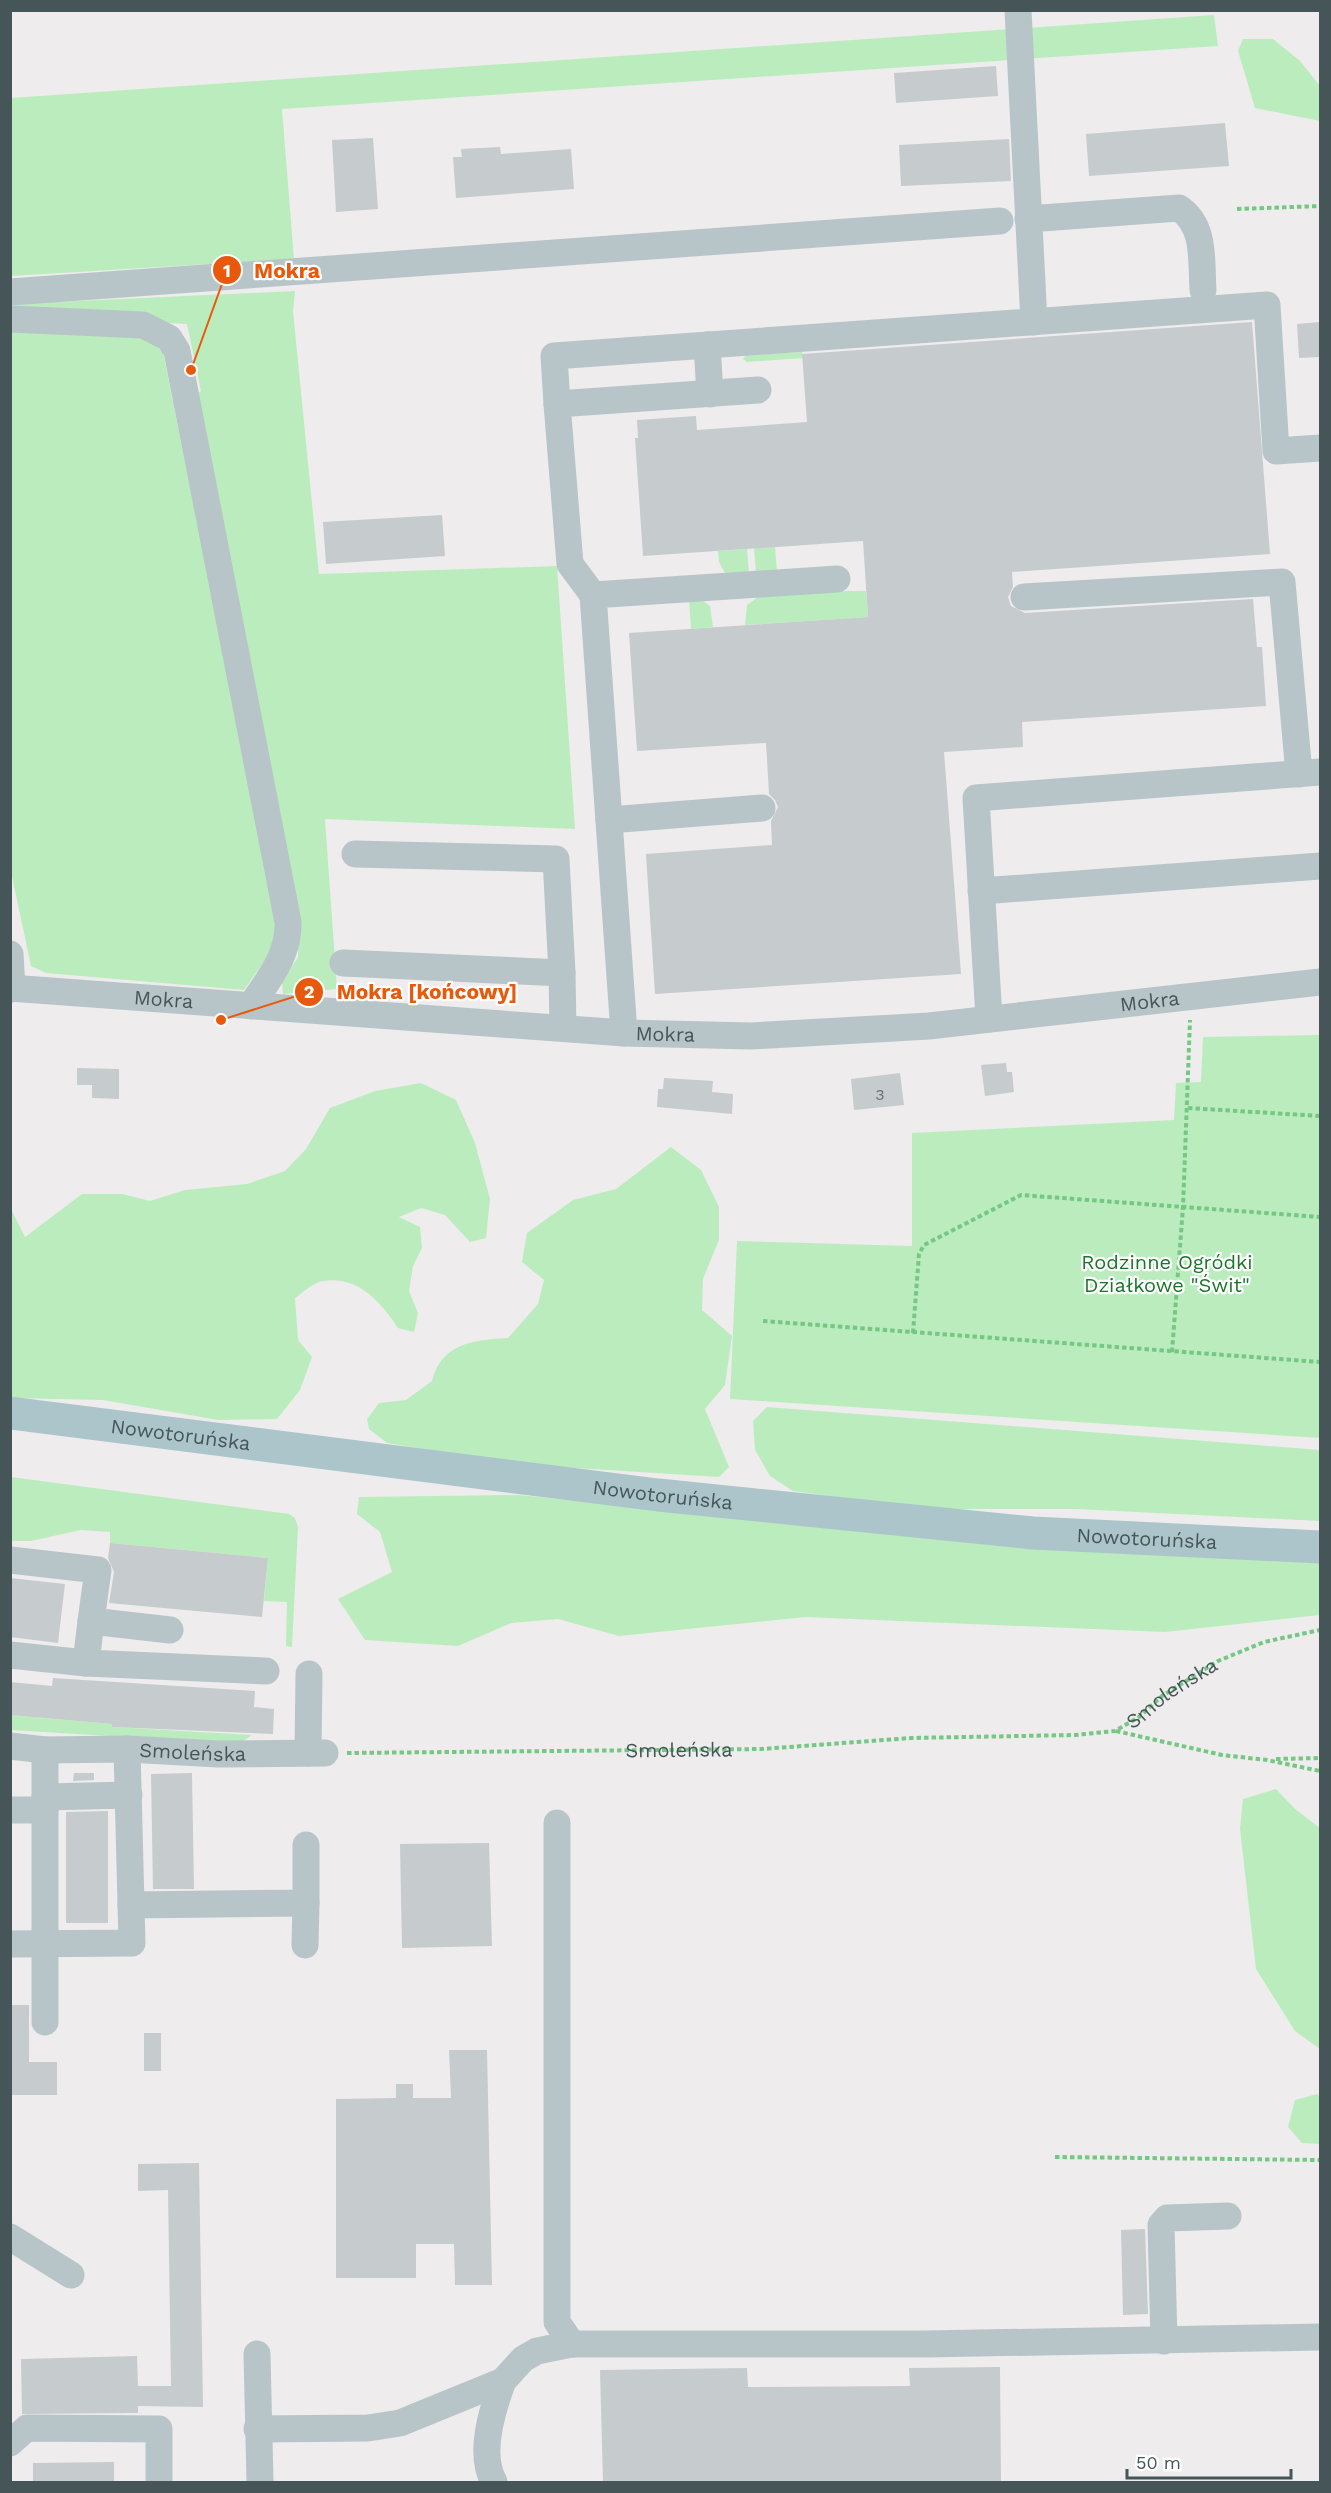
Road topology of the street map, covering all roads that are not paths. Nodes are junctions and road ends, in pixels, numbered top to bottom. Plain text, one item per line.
1 (1017, 10) edge
2 (1028, 219) junction
3 (1000, 221) dead end
4 (1203, 290) dead end
5 (10, 292) edge
6 (10, 319) edge
7 (1034, 322) junction
8 (707, 345) junction
9 (758, 390) dead end
10 (710, 393) junction
11 (558, 404) junction
12 (1320, 448) edge
13 (837, 579) dead end
14 (593, 595) junction
15 (1024, 597) dead end
16 (1310, 773) edge
17 (762, 808) dead end
18 (609, 820) junction
19 (355, 854) dead end
20 (1320, 866) edge
21 (981, 891) junction
22 (10, 954) edge
23 (344, 963) dead end
24 (562, 973) junction
25 (1320, 982) edge
26 (11, 989) edge
27 (251, 1006) junction
28 (989, 1019) junction
29 (563, 1029) junction
30 (624, 1033) junction
31 (10, 1413) edge
32 (1320, 1548) edge
33 (10, 1560) edge
34 (91, 1621) junction
35 (170, 1630) dead end
36 (10, 1655) edge
37 (86, 1663) junction
38 (266, 1671) dead end
39 (309, 1674) dead end
40 (10, 1746) edge
41 (127, 1749) junction
42 (45, 1750) junction
43 (129, 1796) junction
44 (45, 1803) junction
45 (10, 1810) edge
46 (558, 1823) dead end
47 (306, 1845) dead end
48 (306, 1903) junction
49 (131, 1905) junction
50 (10, 1944) edge
51 (45, 1944) junction
52 (305, 1945) dead end
53 (45, 2022) dead end
54 (1228, 2216) dead end
55 (10, 2237) edge
56 (71, 2275) dead end
57 (1320, 2337) edge
58 (1164, 2341) junction
59 (572, 2344) junction
60 (257, 2354) dead end
61 (503, 2381) junction
62 (257, 2429) junction
63 (10, 2444) edge
64 (159, 2482) edge
65 (260, 2482) edge
66 (494, 2482) edge

1 - 2 street
2 - 4 street
2 - 7 street
3 - 5 street
6 - 27 street
7 - 8 street
7 - 12 street
8 - 10 street
8 - 11 street
9 - 10 street
10 - 11 street
11 - 14 street
13 - 14 street
14 - 18 street
15 - 16 street
16 - 21 street
17 - 18 street
18 - 30 street
19 - 24 street
20 - 21 street
21 - 28 street
22 - 26 street
23 - 24 street
24 - 29 street
25 - 28 street, Mokra
26 - 27 street, Mokra
27 - 29 street, Mokra
28 - 30 street, Mokra
29 - 30 street, Mokra
31 - 32 main road, Nowotoruńska
33 - 34 street
34 - 35 street
34 - 37 street
36 - 37 street
37 - 38 street
39 - 41 street, Smoleńska
40 - 42 street, Smoleńska
41 - 42 street, Smoleńska
41 - 43 street
42 - 44 street
43 - 44 street
43 - 49 street
44 - 45 street
44 - 51 street
46 - 59 street
47 - 48 street
48 - 49 street
48 - 52 street
49 - 51 street
50 - 51 street
51 - 53 street
54 - 58 street
55 - 56 street
57 - 58 street
58 - 59 street
59 - 61 street
60 - 62 street
61 - 62 street
61 - 66 street
62 - 65 street
63 - 64 street

